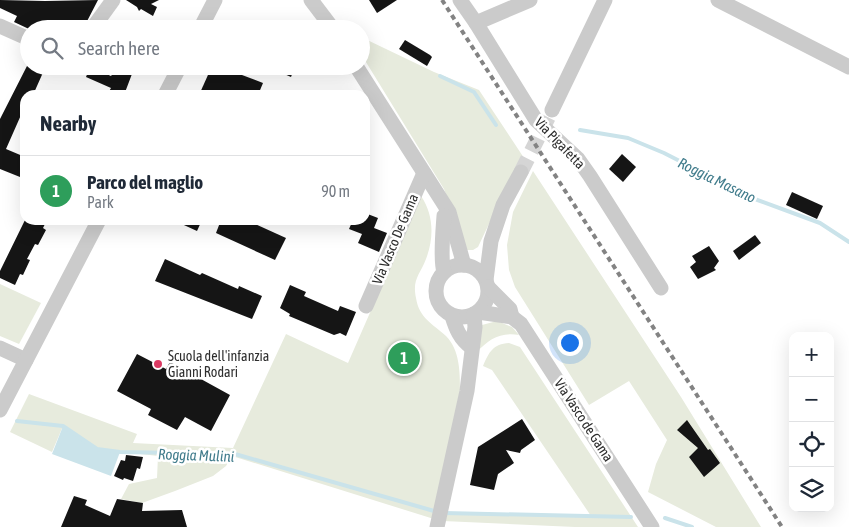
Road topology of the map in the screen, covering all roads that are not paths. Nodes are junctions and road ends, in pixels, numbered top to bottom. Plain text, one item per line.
1 (113, 0) edge
2 (215, 0) edge
3 (311, 0) edge
4 (460, 0) edge
5 (530, 0) edge
6 (605, 0) edge
7 (718, 0) edge
8 (99, 20) edge
9 (205, 20) edge
10 (326, 20) edge
11 (476, 23) junction
12 (0, 26) edge
13 (20, 35) edge
14 (849, 67) edge
15 (175, 75) edge
16 (362, 75) edge
17 (168, 90) edge
18 (552, 110) tunnel mouth
19 (521, 172) tunnel mouth
20 (424, 173) junction
21 (445, 207) junction
22 (97, 225) edge
23 (491, 241) junction
24 (466, 265) junction
25 (444, 272) junction
26 (487, 284) junction
27 (661, 288) dead end
28 (366, 306) dead end
29 (476, 313) junction
30 (452, 316) junction
31 (512, 316) junction
32 (471, 347) junction
33 (0, 348) edge
34 (26, 360) junction
35 (0, 410) edge
36 (437, 527) edge
37 (652, 527) edge

1 - 8 street
2 - 9 street
3 - 10 street
4 - 11 street, Via Pigafetta
5 - 11 street
6 - 18 street
7 - 14 street
11 - 27 street, Via Pigafetta
12 - 13 street
15 - 17 street
16 - 20 street, Via Vasco De Gama
19 - 23 street
20 - 21 street, Via Vasco De Gama
20 - 28 street, Via Vasco De Gama
21 - 24 street, Via Vasco De Gama
21 - 25 street
22 - 34 street
23 - 24 street
23 - 26 street
24 - 25 street
24 - 26 street
25 - 30 street
26 - 29 street
26 - 31 street, Via Vasco de Gama
29 - 30 street
29 - 31 street
29 - 32 street
30 - 32 street
31 - 37 street, Via Vasco de Gama
32 - 36 street
33 - 34 street
34 - 35 street

